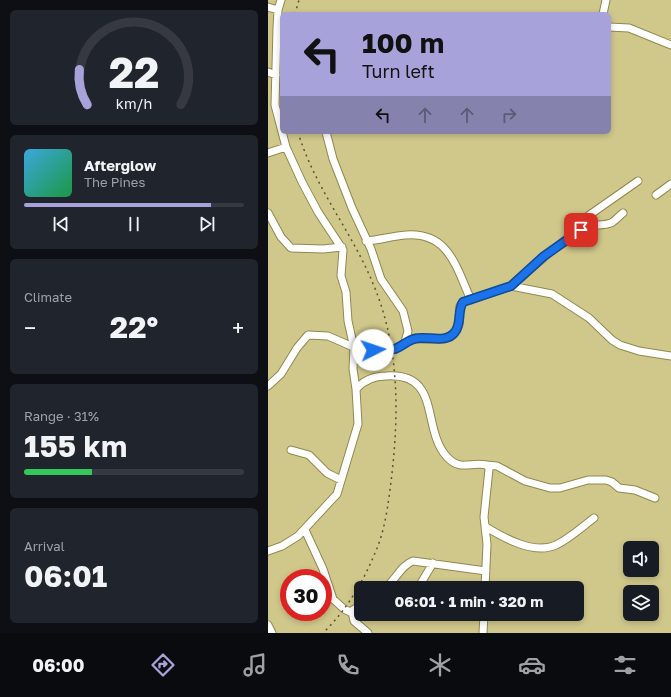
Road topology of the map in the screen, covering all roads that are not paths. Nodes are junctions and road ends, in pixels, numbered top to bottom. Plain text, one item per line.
1 (281, 0) edge
2 (606, 0) edge
3 (268, 7) edge
4 (278, 10) junction
5 (603, 12) edge
6 (611, 27) edge
7 (671, 45) edge
8 (268, 72) edge
9 (276, 75) junction
10 (280, 124) edge
11 (283, 134) edge
12 (327, 134) edge
13 (286, 147) junction
14 (268, 153) edge
15 (638, 181) dead end
16 (671, 184) edge
17 (656, 195) dead end
18 (268, 213) edge
19 (623, 213) dead end
20 (591, 224) junction
21 (366, 241) junction
22 (342, 248) junction
23 (511, 286) junction
24 (471, 300) junction
25 (405, 342) junction
26 (354, 348) junction
27 (671, 356) edge
28 (268, 386) edge
29 (356, 389) junction
30 (291, 450) dead end
31 (487, 465) junction
32 (341, 480) junction
33 (655, 498) dead end
34 (594, 518) dead end
35 (486, 527) junction
36 (305, 530) junction
37 (268, 551) edge
38 (433, 563) junction
39 (486, 571) junction
40 (393, 581) edge
41 (422, 581) edge
42 (485, 581) edge
43 (354, 609) edge
44 (354, 621) edge
45 (484, 621) edge
46 (268, 625) edge
47 (272, 633) edge
48 (368, 633) edge
49 (483, 633) edge

1 - 4 street
2 - 5 street
3 - 4 street
4 - 9 street
6 - 7 street
8 - 9 street
9 - 10 street
11 - 13 street
12 - 21 street
13 - 14 street
13 - 22 street
15 - 20 street
16 - 17 street
18 - 22 street
19 - 20 street
20 - 23 street
21 - 24 street
21 - 25 street
22 - 26 street
23 - 24 street
23 - 27 street
24 - 25 street
25 - 26 street
26 - 28 street
26 - 29 street
29 - 31 street
29 - 32 street
30 - 32 street
31 - 33 street
31 - 35 street
32 - 36 street
34 - 35 street
35 - 39 street
36 - 37 street
36 - 43 street
38 - 39 street
38 - 40 street
38 - 41 street
39 - 42 street
44 - 48 street
45 - 49 street
46 - 47 street

